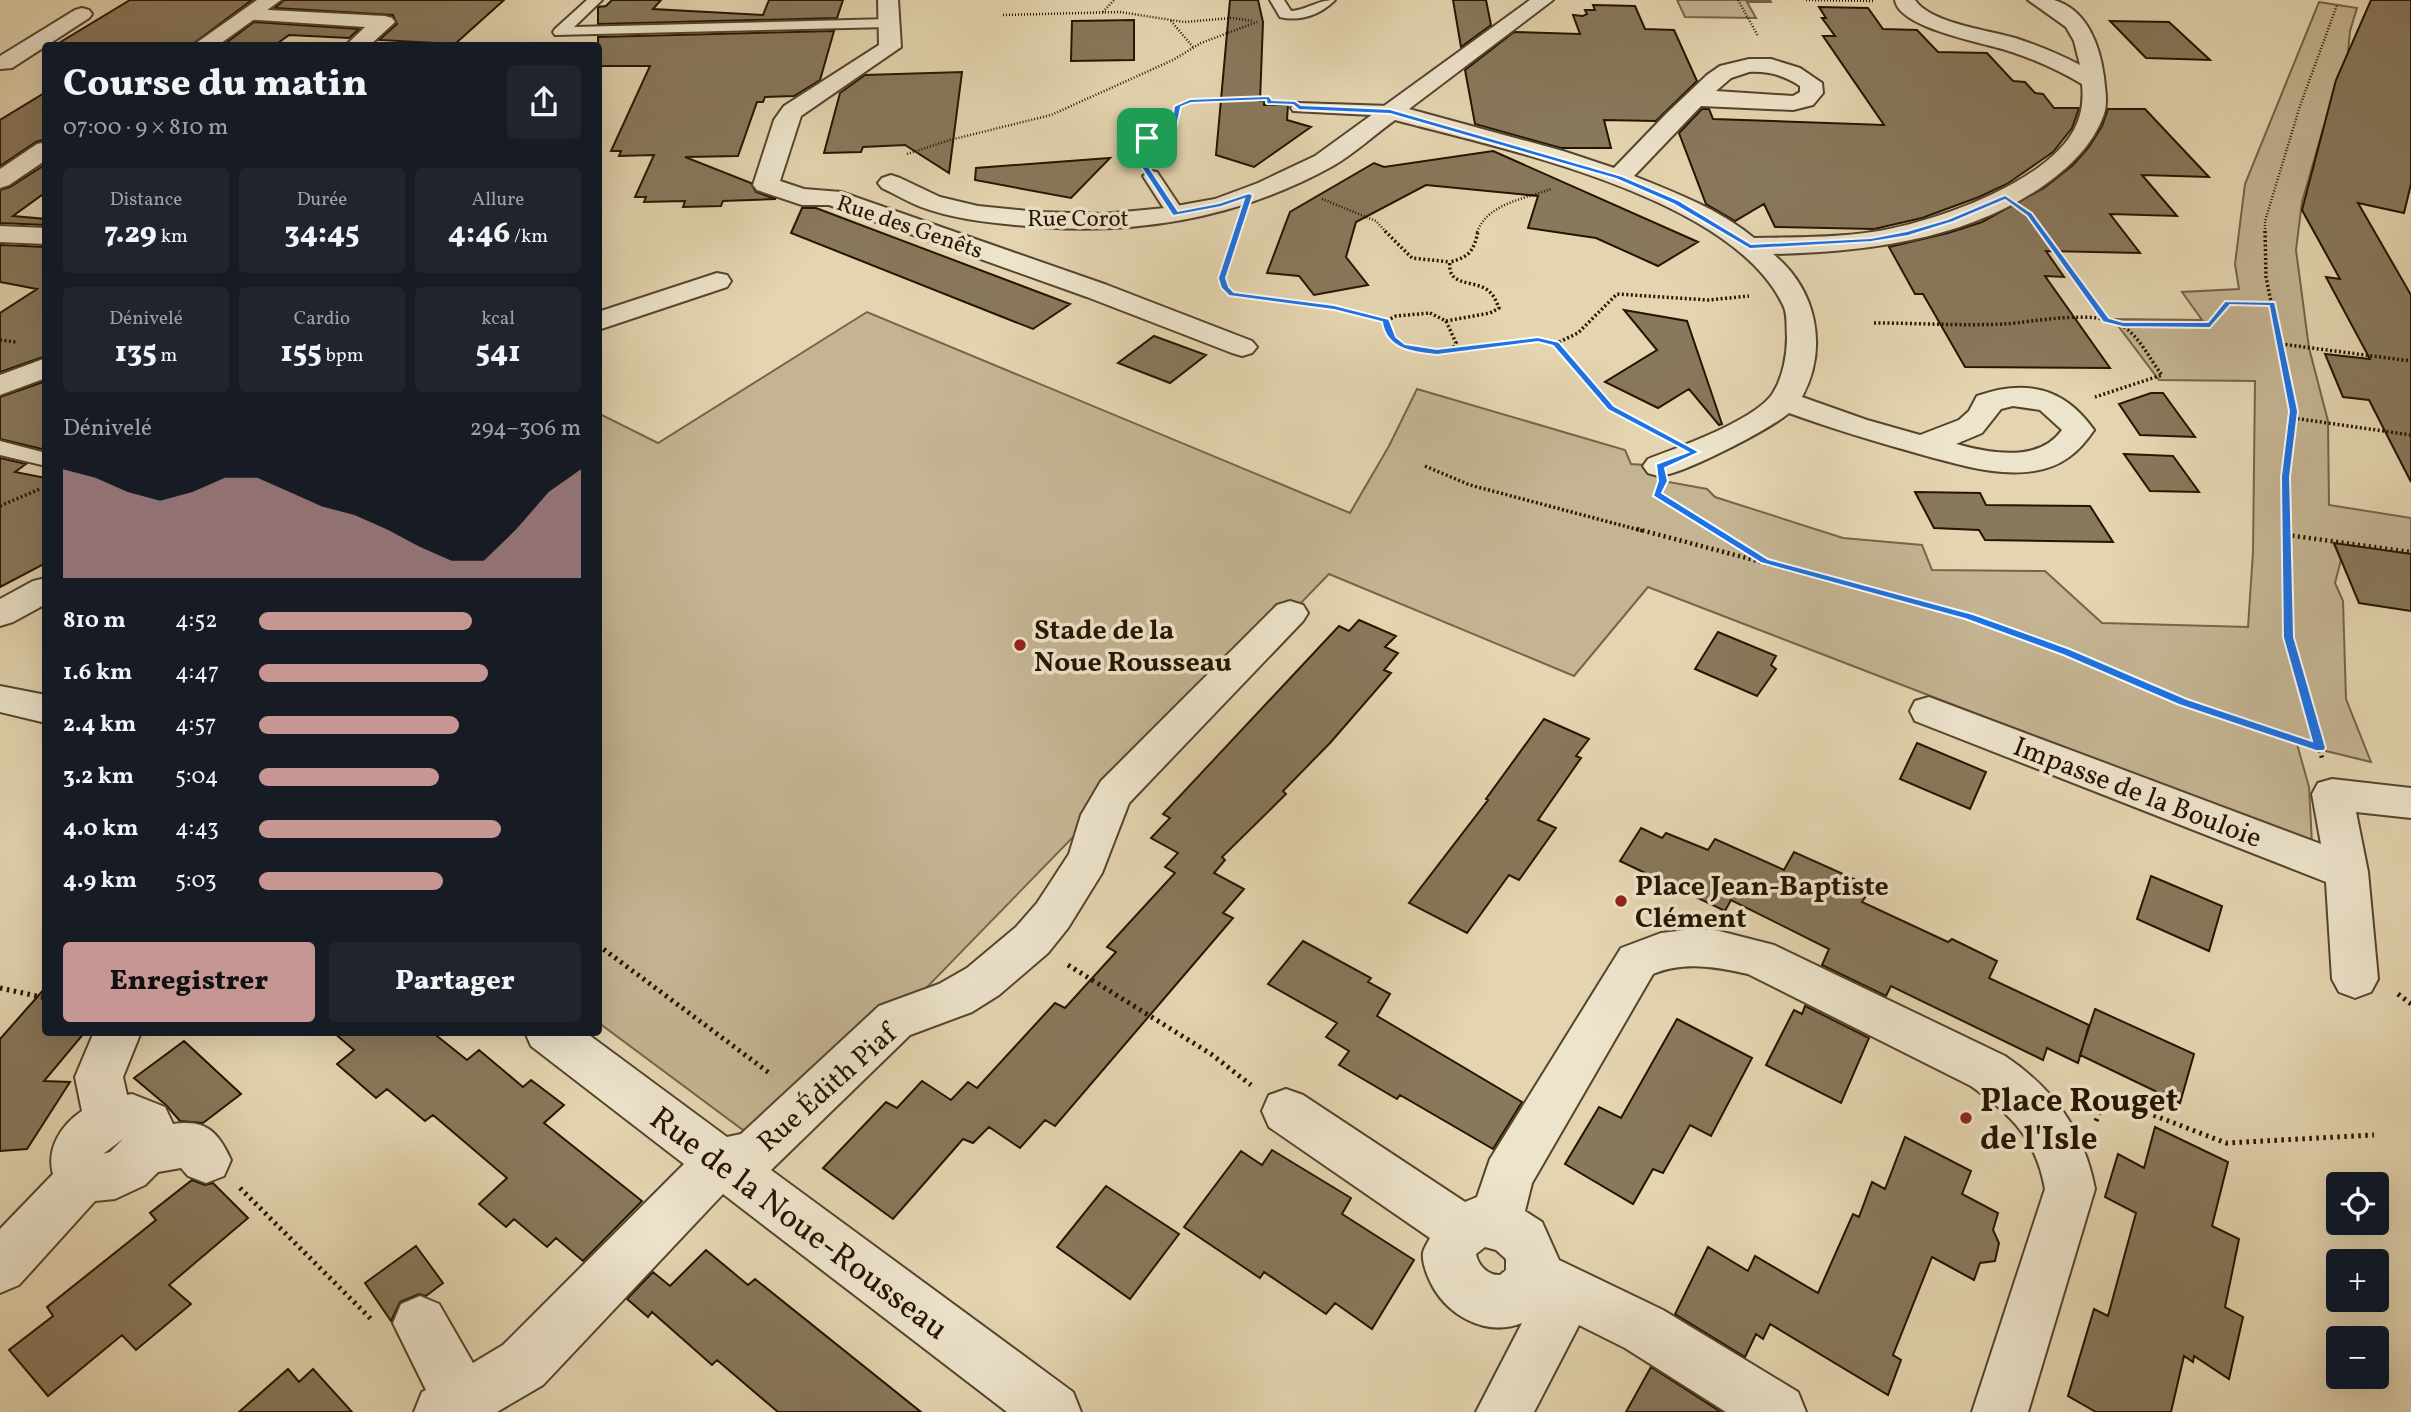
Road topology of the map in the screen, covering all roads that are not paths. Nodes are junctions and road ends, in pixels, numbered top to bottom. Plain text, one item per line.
1 (271, 0) edge
2 (595, 0) edge
3 (1277, 0) edge
4 (1328, 0) edge
5 (1543, 0) edge
6 (2038, 0) edge
7 (1905, 1) edge
8 (888, 11) edge
9 (82, 14) dead end
10 (249, 15) junction
11 (208, 42) edge
12 (360, 42) edge
13 (2, 63) edge
14 (42, 65) edge
15 (2093, 81) junction
16 (1695, 99) dead end
17 (1299, 107) road end
18 (1390, 111) junction
19 (42, 152) edge
20 (1151, 176) road end
21 (1619, 178) junction
22 (0, 180) edge
23 (891, 183) dead end
24 (1176, 214) junction
25 (0, 234) edge
26 (42, 236) edge
27 (1750, 247) junction
28 (718, 281) dead end
29 (602, 321) edge
30 (1242, 347) dead end
31 (42, 368) edge
32 (0, 386) edge
33 (1784, 401) junction
34 (1923, 444) junction
35 (0, 448) edge
36 (42, 459) edge
37 (1660, 466) road end
38 (42, 591) edge
39 (1290, 613) dead end
40 (0, 614) edge
41 (0, 699) edge
42 (42, 708) edge
43 (1929, 711) dead end
44 (2411, 803) edge
45 (2347, 872) junction
46 (2355, 979) dead end
47 (116, 1036) edge
48 (553, 1036) edge
49 (1286, 1111) road end
50 (108, 1121) junction
51 (144, 1152) junction
52 (206, 1160) road end
53 (720, 1162) junction
54 (83, 1177) junction
55 (1479, 1225) junction
56 (0, 1267) edge
57 (1550, 1283) junction
58 (420, 1323) road end
59 (457, 1408) edge
60 (1053, 1412) edge
61 (1504, 1412) edge
62 (1779, 1412) edge
63 (2000, 1412) edge

1 - 10 street
2 - 8 lane
3 - 4 lane
5 - 18 street, Rue Corot
6 - 15 street
7 - 15 street
8 - 30 street, Rue des Genêts
9 - 13 street
10 - 11 street
10 - 12 street
13 - 14 street
15 - 27 street
16 - 21 street
17 - 18 lane
18 - 21 street
18 - 24 street, Rue Corot
19 - 22 street
20 - 24 lane
21 - 27 street
23 - 24 street, Rue Corot
25 - 26 street
27 - 33 street
28 - 29 street
31 - 32 street
33 - 34 street
33 - 37 street
34 - 34 street
35 - 36 lane
38 - 40 street
39 - 53 street, Rue Édith Piaf
41 - 42 street
43 - 45 street, Impasse de la Bouloie
44 - 45 street
45 - 46 street
47 - 50 street
48 - 53 street, Rue de la Noue-Rousseau
49 - 55 street
50 - 51 street
50 - 54 street
51 - 52 street
51 - 54 street
53 - 59 street
53 - 60 street, Rue de la Noue-Rousseau
54 - 56 street
55 - 57 street
55 - 57 street
55 - 63 street
57 - 61 street
57 - 62 street
58 - 59 street

